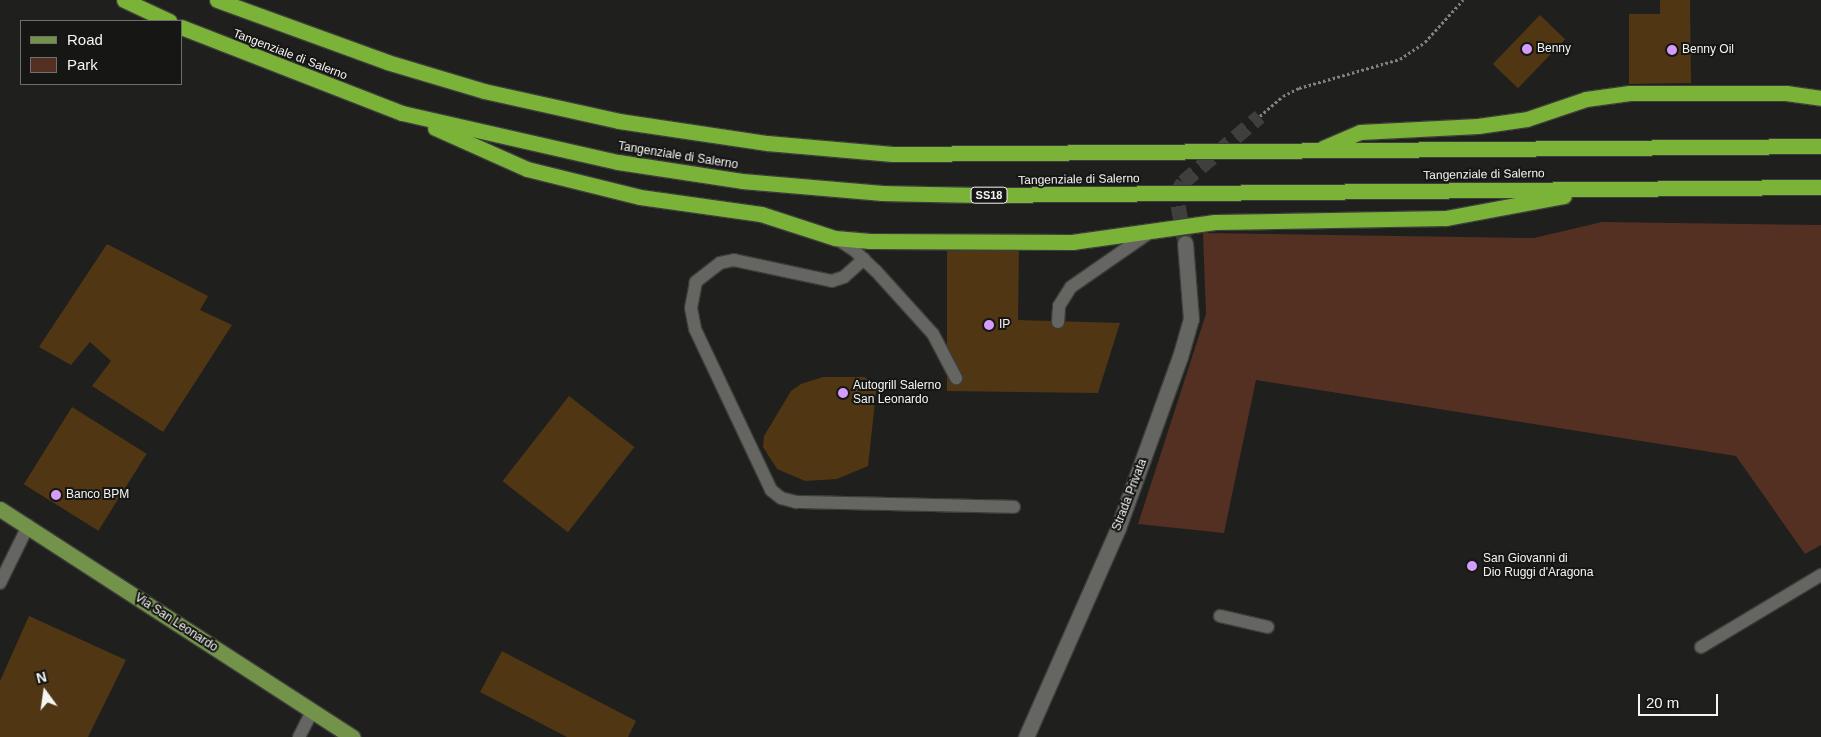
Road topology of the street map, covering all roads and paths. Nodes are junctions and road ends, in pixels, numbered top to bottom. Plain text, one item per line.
1 (124, 0) edge
2 (217, 0) edge
3 (1464, 0) edge
4 (167, 20) edge
5 (182, 27) edge
6 (1821, 98) edge
7 (402, 113) junction
8 (1260, 116) tunnel mouth
9 (1821, 146) edge
10 (1316, 151) junction
11 (1821, 187) edge
12 (1604, 189) junction
13 (1150, 232) junction
14 (835, 238) junction
15 (1185, 243) tunnel mouth
16 (864, 259) junction
17 (1058, 322) dead end
18 (956, 378) dead end
19 (1014, 507) dead end
20 (0, 509) edge
21 (28, 526) junction
22 (1821, 576) edge
23 (0, 583) edge
24 (1220, 616) dead end
25 (1268, 627) dead end
26 (1701, 647) dead end
27 (312, 711) junction
28 (299, 737) edge
29 (352, 737) edge
30 (1026, 737) edge

1 - 4 highway
2 - 10 highway, Tangenziale di Salerno
3 - 8 path
5 - 7 highway, Tangenziale di Salerno / SS18
6 - 10 highway
7 - 12 highway, Tangenziale di Salerno / SS18
7 - 14 highway
9 - 10 highway, Tangenziale di Salerno
11 - 12 highway, Tangenziale di Salerno / SS18
12 - 13 highway
13 - 14 highway
13 - 17 lane
14 - 16 lane
15 - 30 street, Strada Privata
16 - 18 lane
16 - 19 lane
20 - 21 main road, Via San Leonardo
21 - 23 lane
21 - 27 main road, Via San Leonardo
22 - 26 lane
24 - 25 lane
27 - 28 lane
27 - 29 main road, Via San Leonardo

